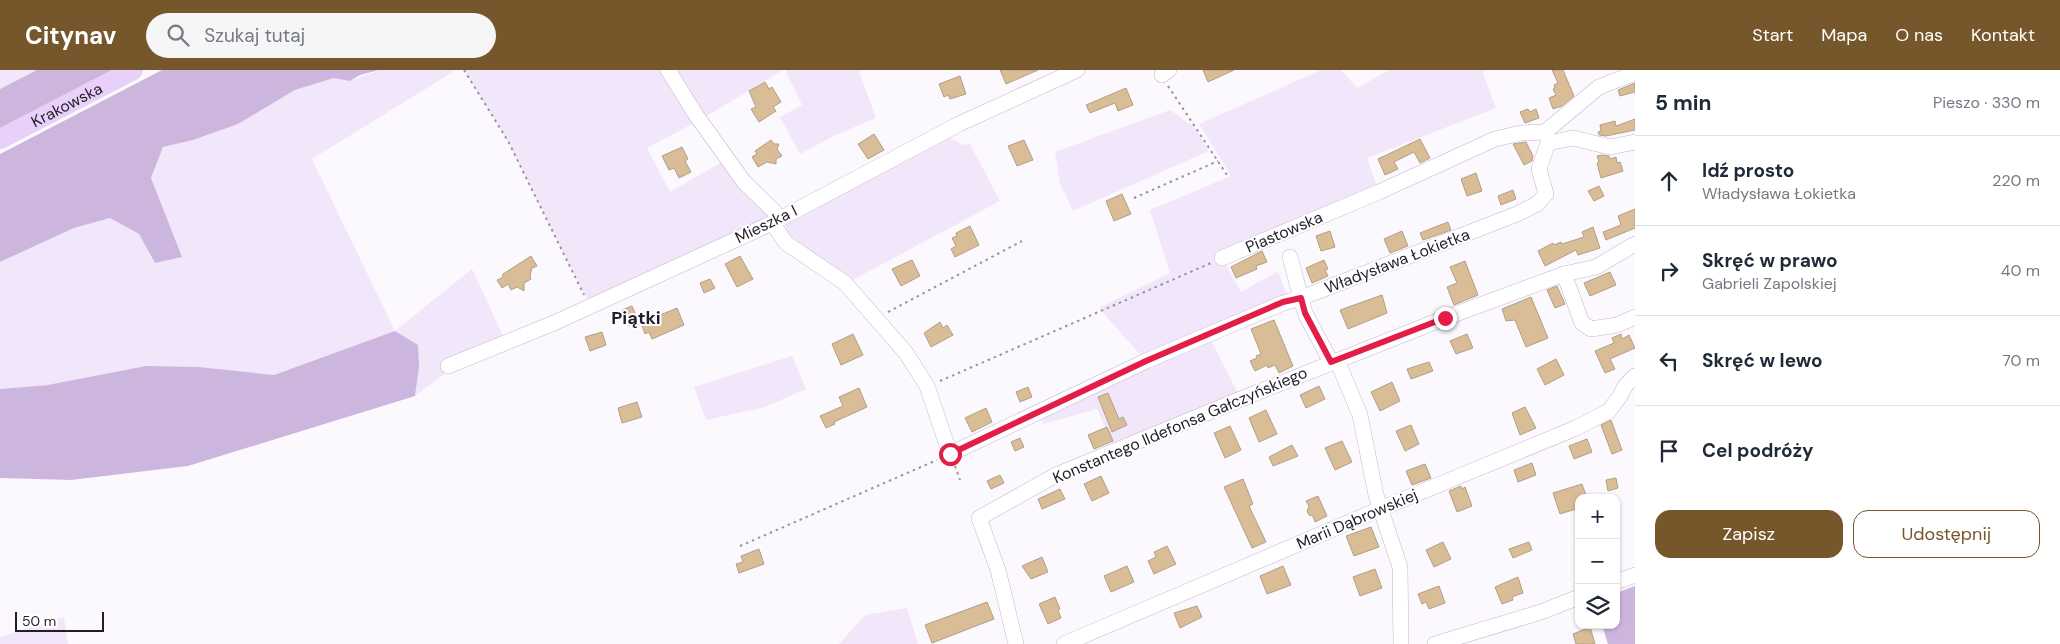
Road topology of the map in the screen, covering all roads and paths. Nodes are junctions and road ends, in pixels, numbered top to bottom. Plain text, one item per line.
1 (133, 70) edge
2 (464, 70) edge
3 (668, 70) edge
4 (1077, 70) edge
5 (1165, 73) edge
6 (1635, 74) edge
7 (1547, 138) junction
8 (0, 139) edge
9 (1635, 142) edge
10 (1218, 161) junction
11 (1227, 175) dead end
12 (1134, 198) dead end
13 (775, 221) junction
14 (1022, 241) dead end
15 (1635, 244) edge
16 (1290, 257) dead end
17 (1222, 258) joint
18 (1564, 274) junction
19 (1301, 298) junction
20 (590, 306) junction
21 (1635, 317) edge
22 (877, 318) junction
23 (1334, 361) junction
24 (448, 366) dead end
25 (1635, 376) edge
26 (927, 386) junction
27 (950, 454) junction
28 (1380, 509) junction
29 (740, 546) dead end
30 (1635, 575) edge
31 (1620, 581) edge
32 (1575, 599) edge
33 (1016, 644) edge
34 (1064, 644) edge
35 (1401, 644) edge
36 (1435, 644) edge

1 - 8 main road, Krakowska
2 - 20 path
3 - 13 street
4 - 13 street, Mieszka I
5 - 10 path
6 - 7 street
7 - 9 street
7 - 17 street, Piastowska
7 - 19 street, Władysława Łokietka
10 - 11 path
10 - 12 path
13 - 20 street, Mieszka I
13 - 22 street
14 - 22 path
15 - 18 street, Konstantego Ildefonsa Gałczyńskiego
16 - 19 street
17 - 26 path
18 - 21 street
18 - 23 street, Konstantego Ildefonsa Gałczyńskiego
19 - 23 street
19 - 27 street, Władysława Łokietka
20 - 24 street, Mieszka I
22 - 26 street
23 - 28 street
23 - 33 street, Konstantego Ildefonsa Gałczyńskiego
25 - 28 street, Marii Dąbrowskiej
26 - 27 street
27 - 29 path
28 - 34 street, Marii Dąbrowskiej
28 - 35 street
30 - 31 street
32 - 36 street

